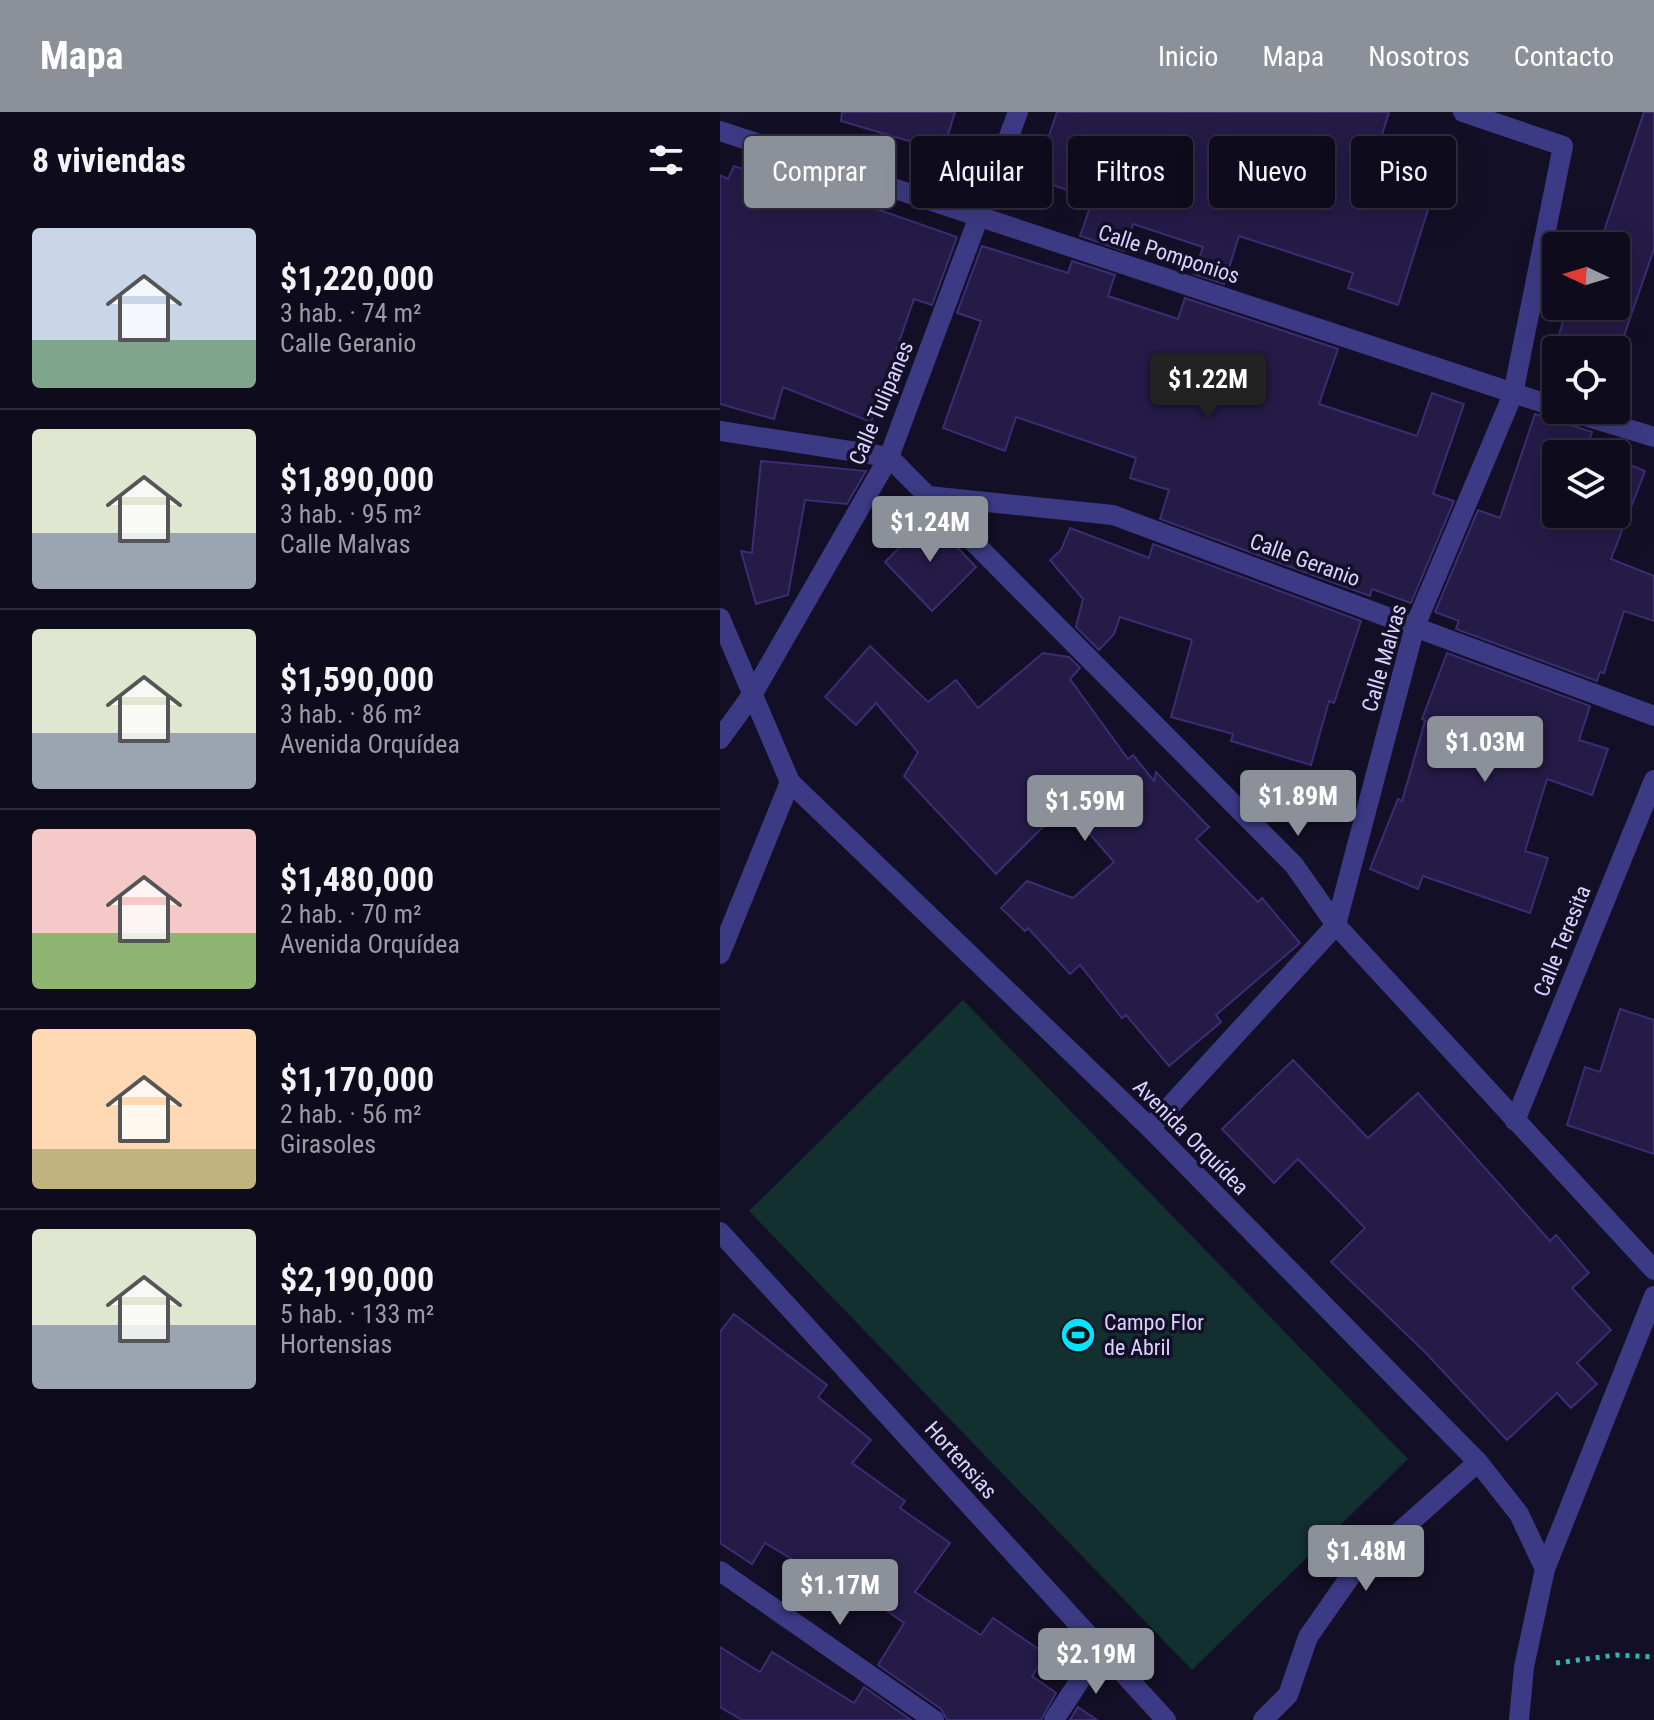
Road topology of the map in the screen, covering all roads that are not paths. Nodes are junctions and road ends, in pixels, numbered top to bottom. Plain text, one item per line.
1 (1018, 112) edge
2 (1463, 112) edge
3 (720, 131) edge
4 (981, 216) junction
5 (1513, 394) junction
6 (1542, 403) edge
7 (1611, 424) edge
8 (720, 431) edge
9 (1654, 437) edge
10 (889, 457) junction
11 (928, 496) junction
12 (720, 618) edge
13 (1415, 626) junction
14 (752, 695) junction
15 (1654, 716) edge
16 (720, 739) edge
17 (1654, 780) edge
18 (790, 782) junction
19 (1336, 925) junction
20 (720, 954) edge
21 (1515, 1121) junction
22 (1150, 1128) junction
23 (720, 1232) edge
24 (1654, 1270) edge
25 (1654, 1296) edge
26 (1478, 1462) junction
27 (1545, 1569) junction
28 (720, 1571) edge
29 (1101, 1648) junction
30 (934, 1720) edge
31 (1054, 1720) edge
32 (1166, 1720) edge
33 (1263, 1720) edge
34 (1519, 1720) edge

1 - 4 street, Calle Tulipanes
2 - 5 street, Calle Malvas
3 - 4 street, Calle Pomponios
4 - 5 street, Calle Pomponios
4 - 10 street, Calle Tulipanes
5 - 6 street, Calle Pomponios
5 - 13 street, Calle Malvas
7 - 9 street
8 - 10 street
10 - 11 street
10 - 14 street, Calle Tulipanes
11 - 13 street, Calle Geranio
11 - 19 street
12 - 14 street, Avenida Orquídea
13 - 15 street, Calle Geranio
13 - 19 street, Calle Malvas
14 - 16 street, Calle Tulipanes
14 - 18 street, Avenida Orquídea
17 - 21 street, Calle Teresita
18 - 20 street
18 - 22 street, Avenida Orquídea
19 - 21 street
19 - 22 street, Calle Malvas
21 - 24 street
22 - 26 street, Avenida Orquídea
23 - 29 street, Hortensias
25 - 27 street
26 - 27 street, Avenida Orquídea
26 - 33 street
27 - 34 street
28 - 30 street
29 - 31 street
29 - 32 street, Hortensias

